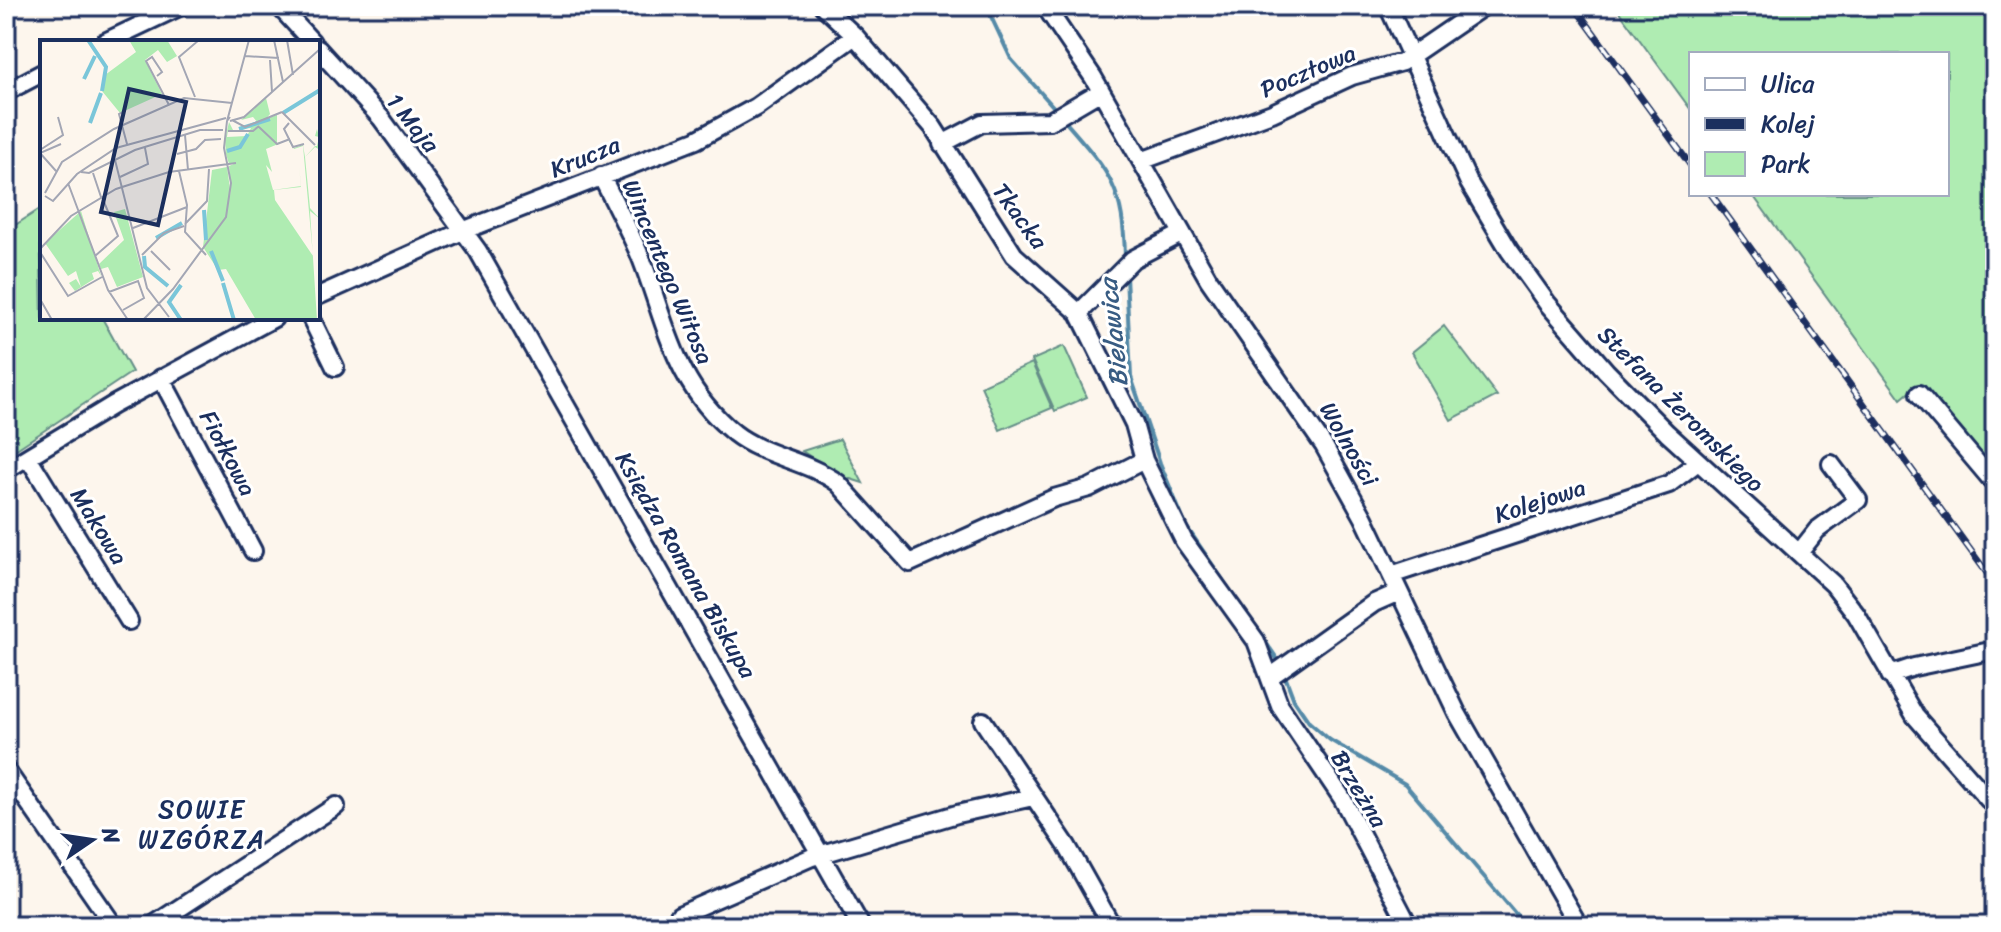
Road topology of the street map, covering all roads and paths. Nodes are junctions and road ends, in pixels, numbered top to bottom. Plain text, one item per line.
1 (181, 6) edge
2 (279, 6) edge
3 (823, 6) edge
4 (1045, 6) edge
5 (1388, 6) edge
6 (1484, 6) edge
7 (855, 36) junction
8 (109, 40) edge
9 (310, 40) edge
10 (320, 51) edge
11 (1411, 58) junction
12 (40, 74) edge
13 (1101, 91) junction
14 (6, 92) edge
15 (942, 144) junction
16 (1141, 161) junction
17 (601, 176) junction
18 (465, 230) junction
19 (1181, 234) junction
20 (320, 295) edge
21 (1079, 313) junction
22 (270, 320) edge
23 (312, 320) edge
24 (335, 367) dead end
25 (161, 378) junction
26 (1919, 394) dead end
27 (28, 457) junction
28 (1144, 460) junction
29 (1698, 462) junction
30 (1831, 464) dead end
31 (6, 470) edge
32 (1995, 484) edge
33 (253, 551) dead end
34 (1799, 553) junction
35 (1391, 575) junction
36 (1399, 592) junction
37 (129, 621) dead end
38 (1995, 650) edge
39 (1890, 675) junction
40 (1270, 677) junction
41 (983, 721) dead end
42 (6, 770) edge
43 (1033, 797) junction
44 (336, 806) dead end
45 (1995, 807) edge
46 (822, 854) junction
47 (679, 915) dead end
48 (114, 926) edge
49 (152, 926) edge
50 (861, 926) edge
51 (1112, 926) edge
52 (1409, 926) edge
53 (1579, 926) edge

1 - 8 street
2 - 9 street
3 - 7 street, Tkacka
4 - 13 street, Wolności
5 - 11 street, Stefana Żeromskiego
6 - 11 street, Pocztowa
7 - 15 street, Tkacka
7 - 17 street, Krucza
10 - 18 street, 1 Maja
11 - 16 street, Pocztowa
11 - 29 street, Stefana Żeromskiego
12 - 14 street
13 - 15 street
13 - 16 street, Wolności
15 - 21 street, Tkacka
16 - 19 street, Wolności
17 - 18 street, Krucza
17 - 28 street, Wincentego Witosa
18 - 20 street, Krucza
18 - 46 street, Księdza Romana Biskupa
19 - 21 street
19 - 35 street, Wolności
21 - 28 street, Tkacka
22 - 25 street
23 - 24 street
25 - 27 street
25 - 33 street, Fiołkowa
26 - 32 street
27 - 31 street
27 - 37 street, Makowa
28 - 40 street, Tkacka
29 - 34 street, Stefana Żeromskiego
29 - 35 street, Kolejowa
30 - 34 street
34 - 39 street, Stefana Żeromskiego
35 - 36 street, Wolności
36 - 40 street
36 - 53 street, Wolności
38 - 39 street
39 - 45 street, Stefana Żeromskiego
40 - 52 street, Brzeżna
41 - 43 street
42 - 48 street
43 - 46 street
43 - 51 street
44 - 49 street
46 - 47 street
46 - 50 street, Księdza Romana Biskupa

